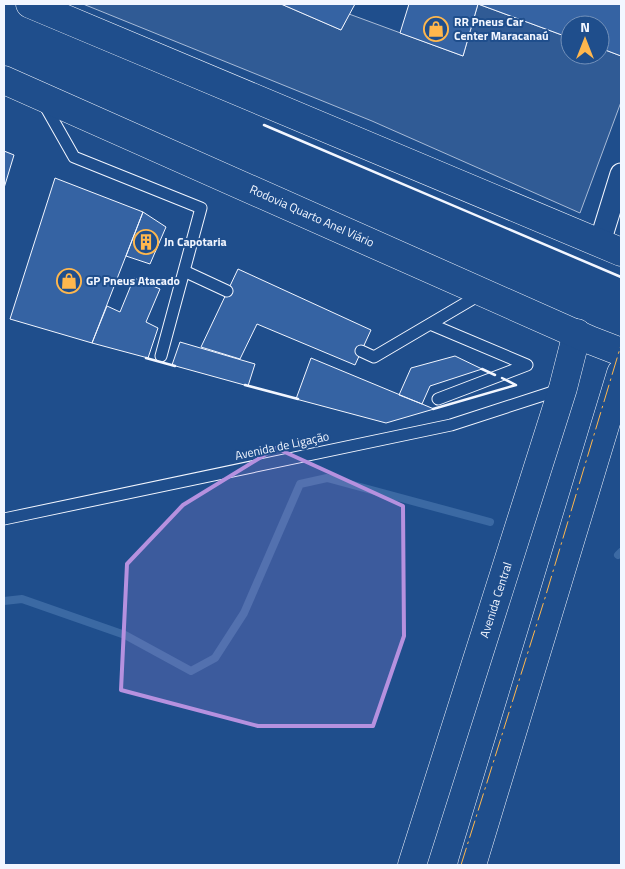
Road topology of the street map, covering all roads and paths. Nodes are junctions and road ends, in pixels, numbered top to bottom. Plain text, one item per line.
1 (30, 4) edge
2 (4, 80) edge
3 (40, 96) junction
4 (621, 174) edge
5 (611, 247) edge
6 (184, 270) junction
7 (228, 292) dead end
8 (485, 292) junction
9 (430, 324) junction
10 (577, 333) junction
11 (361, 351) dead end
12 (621, 352) edge
13 (161, 356) dead end
14 (621, 373) edge
15 (563, 388) junction
16 (438, 399) dead end
17 (4, 519) edge
18 (412, 865) edge
19 (472, 865) edge

1 - 5 main road
2 - 3 main road, Rodovia Quarto Anel Viário
3 - 6 lane
3 - 8 main road, Rodovia Quarto Anel Viário
4 - 5 street
6 - 7 lane
6 - 13 lane
8 - 9 lane
8 - 10 main road, Rodovia Quarto Anel Viário
9 - 11 lane
9 - 16 lane
10 - 12 main road, Rodovia Quarto Anel Viário
10 - 15 main road, Avenida Central
14 - 19 main road
15 - 17 lane, Avenida de Ligação
15 - 18 main road, Avenida Central

